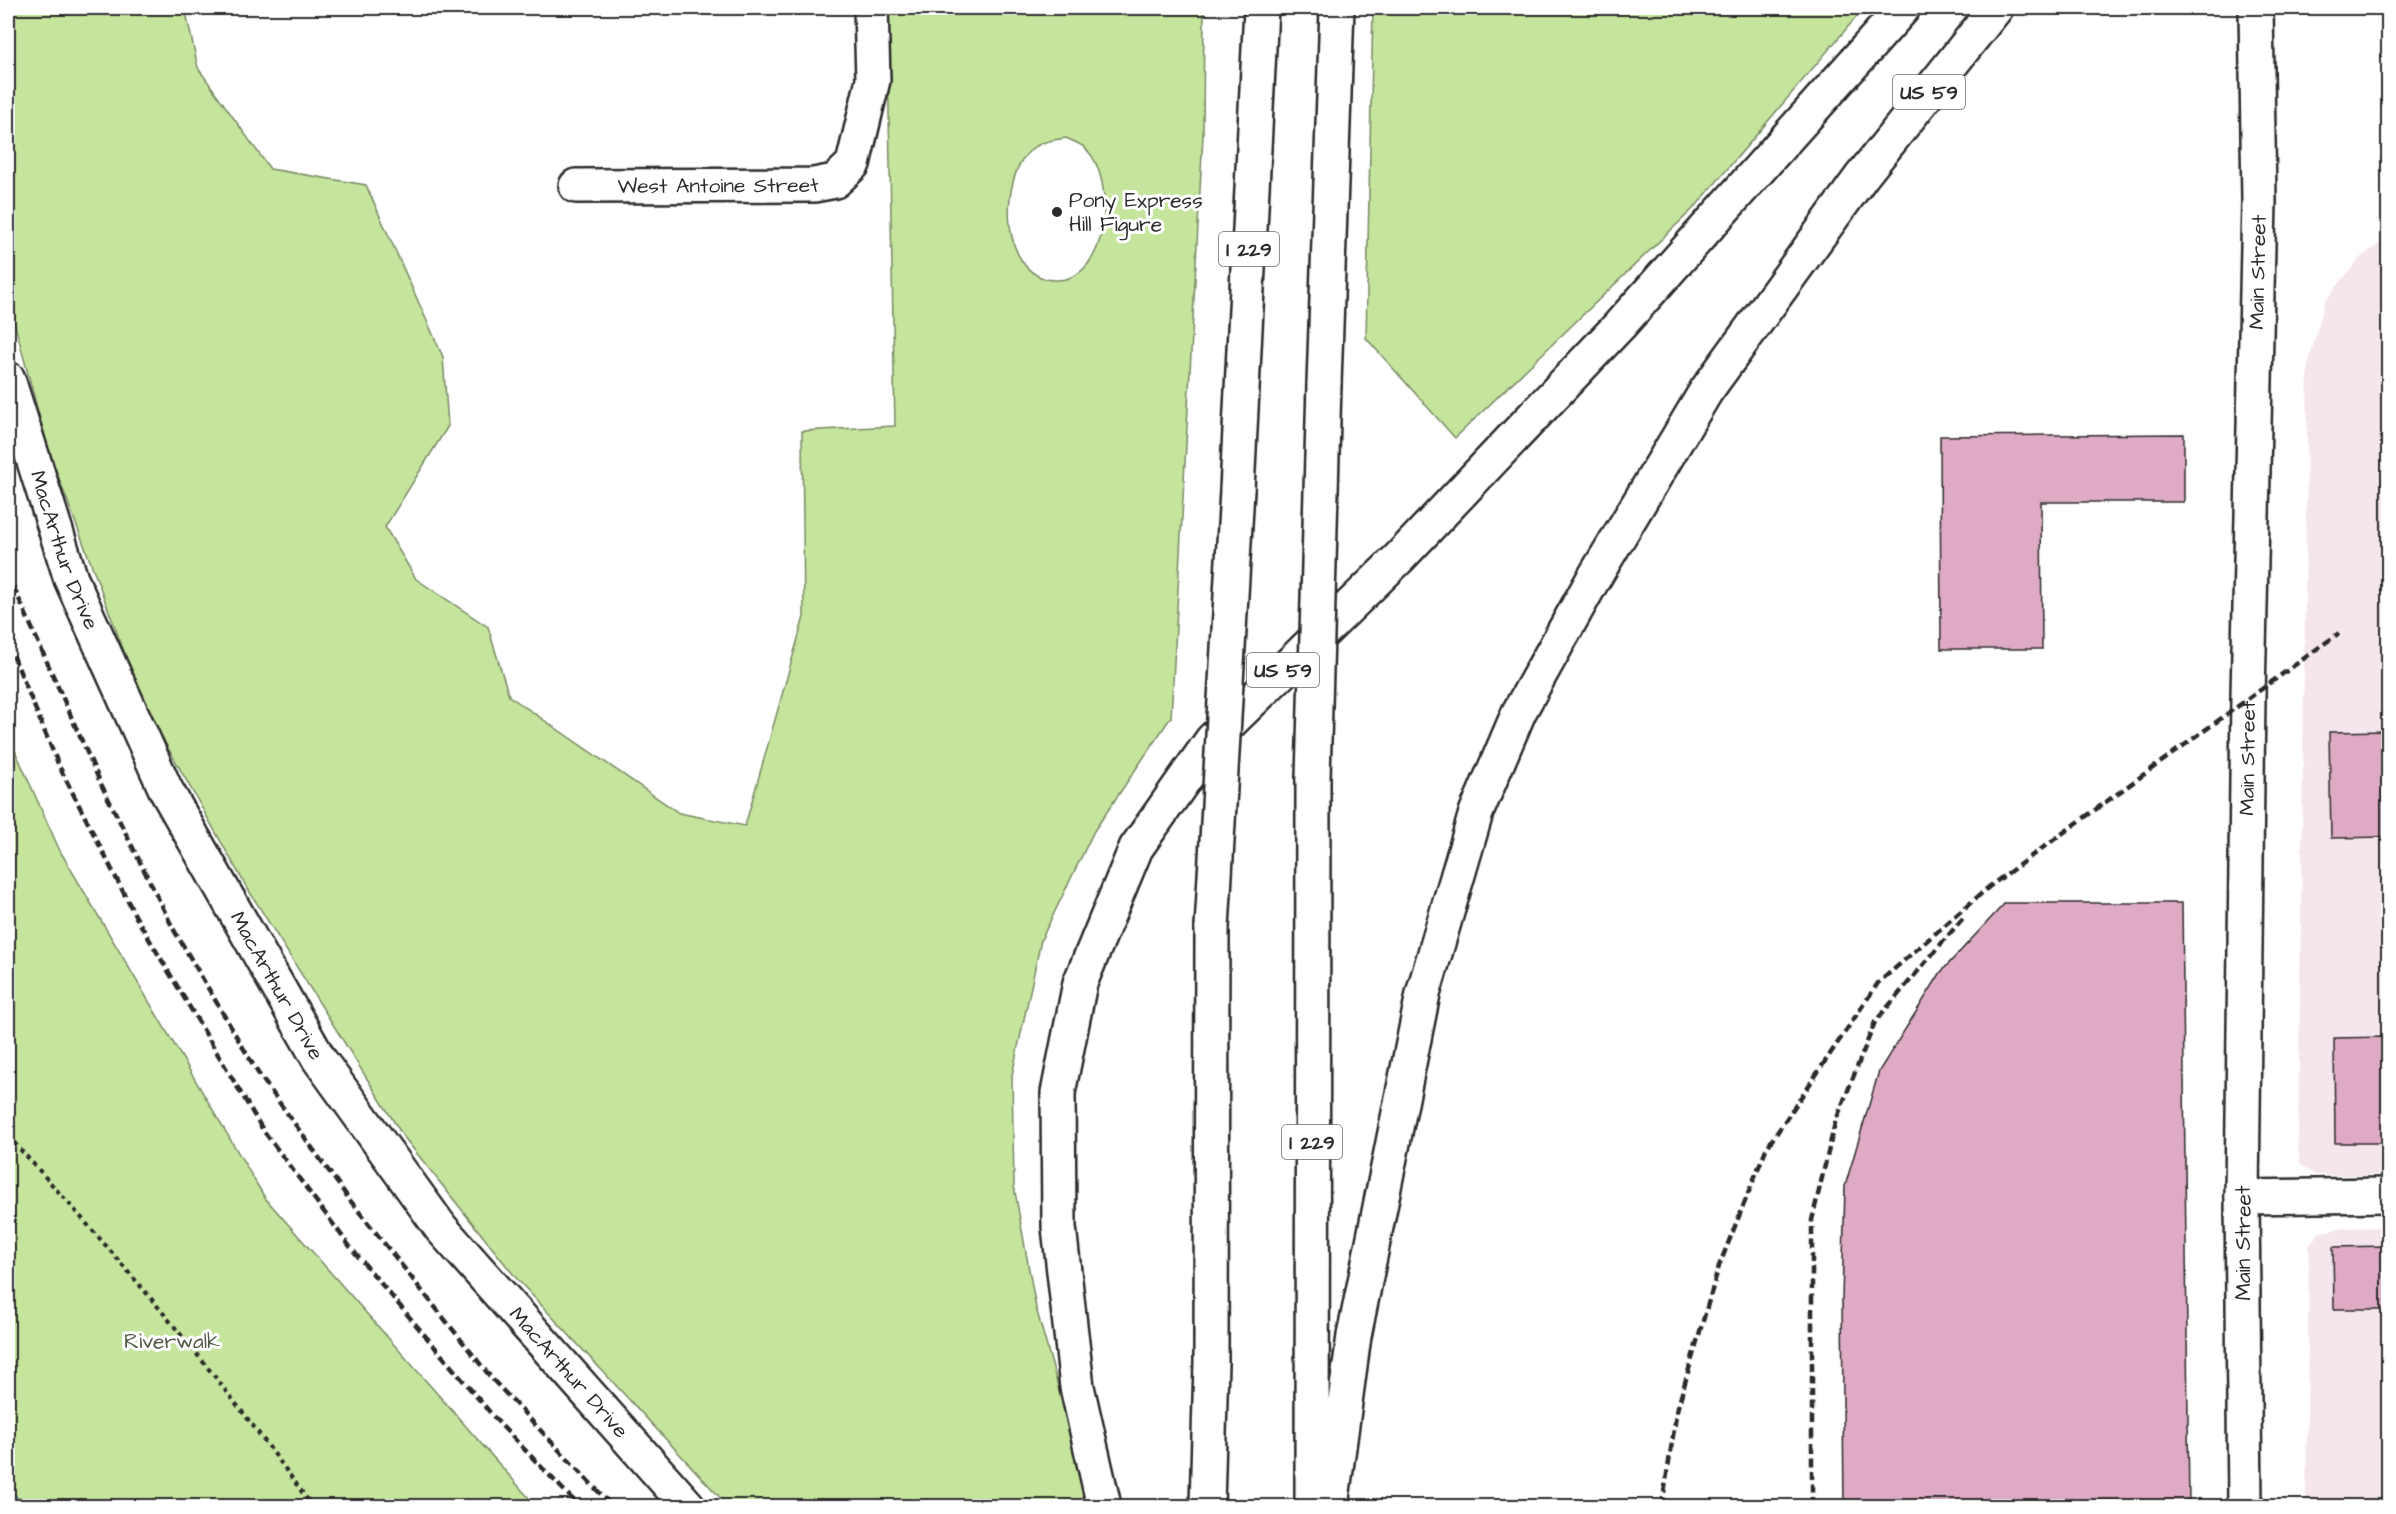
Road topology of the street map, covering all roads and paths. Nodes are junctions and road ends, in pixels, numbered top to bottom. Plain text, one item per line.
1 (871, 8) edge
2 (1261, 8) edge
3 (1337, 8) edge
4 (1904, 8) edge
5 (1996, 8) edge
6 (2256, 8) edge
7 (576, 186) dead end
8 (8, 379) edge
9 (8, 1136) edge
10 (2388, 1195) edge
11 (2242, 1197) junction
12 (312, 1506) edge
13 (688, 1506) edge
14 (1104, 1506) edge
15 (1207, 1506) edge
16 (1312, 1506) edge
17 (1331, 1506) edge
18 (2245, 1506) edge

1 - 7 main road, West Antoine Street
2 - 15 main road, I 229, bridge
3 - 16 main road, I 229, bridge
4 - 14 main road, US 59
5 - 17 main road, US 59
6 - 11 main road, Main Street
8 - 13 main road, MacArthur Drive
9 - 12 path
10 - 11 main road
11 - 18 main road, Main Street

